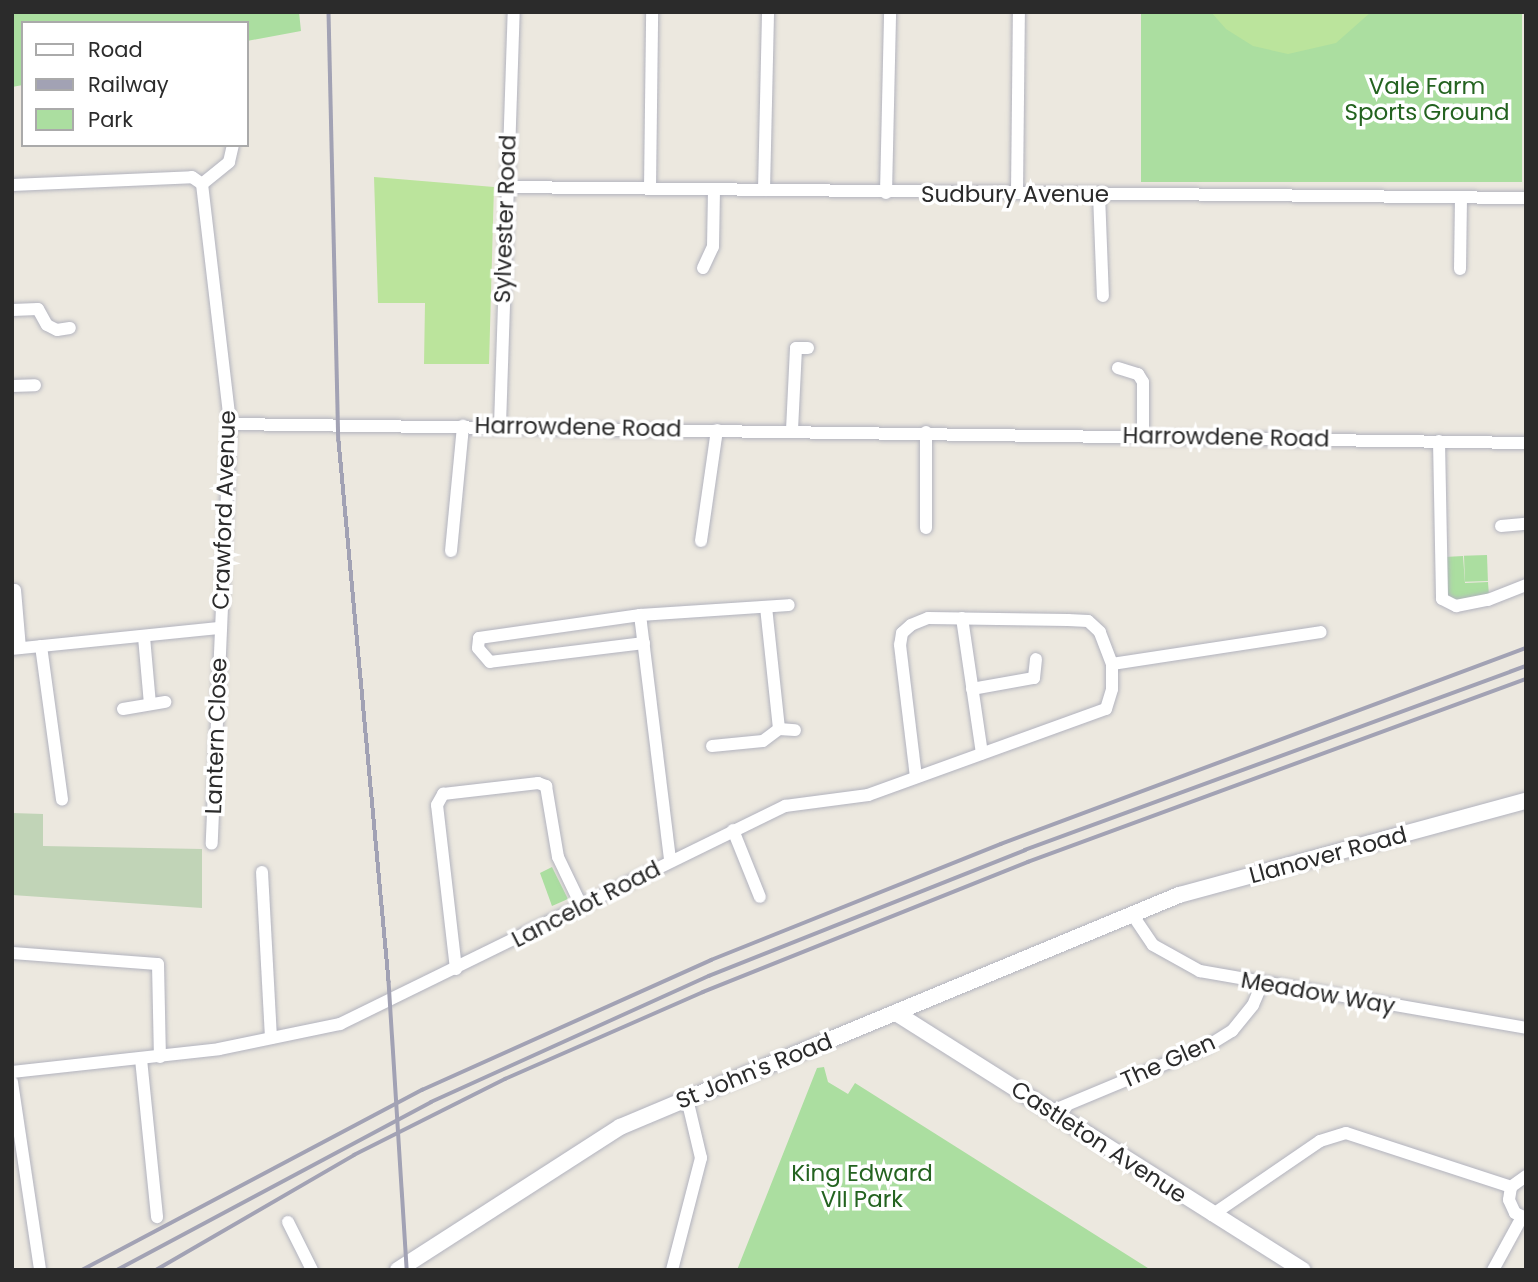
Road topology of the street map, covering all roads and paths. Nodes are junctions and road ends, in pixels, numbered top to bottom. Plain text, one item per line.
1 (514, 12) edge
2 (652, 12) edge
3 (768, 12) edge
4 (890, 12) edge
5 (1019, 12) edge
6 (233, 147) edge
7 (202, 184) junction
8 (12, 185) edge
9 (505, 187) junction
10 (650, 188) junction
11 (714, 189) junction
12 (764, 190) junction
13 (886, 193) junction
14 (1017, 193) junction
15 (1099, 194) junction
16 (1461, 197) junction
17 (1526, 198) edge
18 (703, 268) dead end
19 (1460, 269) dead end
20 (1102, 296) dead end
21 (12, 310) edge
22 (70, 328) dead end
23 (797, 348) dead end
24 (1118, 368) dead end
25 (35, 385) dead end
26 (12, 386) edge
27 (230, 424) junction
28 (500, 425) junction
29 (463, 426) junction
30 (717, 430) junction
31 (792, 430) junction
32 (926, 432) junction
33 (1143, 435) junction
34 (1439, 441) junction
35 (1526, 443) edge
36 (1526, 524) edge
37 (1501, 526) dead end
38 (926, 528) dead end
39 (701, 541) dead end
40 (451, 551) dead end
41 (1526, 585) edge
42 (15, 590) dead end
43 (789, 605) dead end
44 (766, 607) junction
45 (640, 615) junction
46 (962, 618) junction
47 (220, 628) junction
48 (1321, 632) dead end
49 (144, 637) junction
50 (644, 643) junction
51 (41, 646) junction
52 (16, 649) edge
53 (1036, 659) dead end
54 (1112, 664) junction
55 (972, 689) junction
56 (165, 702) dead end
57 (150, 704) junction
58 (123, 709) dead end
59 (779, 729) junction
60 (795, 730) dead end
61 (712, 746) dead end
62 (982, 754) junction
63 (916, 777) junction
64 (62, 800) dead end
65 (1526, 801) edge
66 (733, 830) junction
67 (212, 844) dead end
68 (670, 861) junction
69 (262, 872) dead end
70 (760, 897) dead end
71 (582, 907) junction
72 (1132, 914) junction
73 (12, 953) edge
74 (456, 969) junction
75 (1262, 984) junction
76 (896, 1013) junction
77 (1526, 1028) edge
78 (271, 1038) junction
79 (160, 1057) junction
80 (141, 1059) junction
81 (12, 1072) edge
82 (12, 1082) edge
83 (687, 1099) junction
84 (1052, 1111) junction
85 (1526, 1176) edge
86 (1511, 1187) junction
87 (1212, 1214) junction
88 (156, 1217) dead end
89 (1524, 1217) edge
90 (288, 1222) dead end
91 (40, 1270) edge
92 (312, 1270) edge
93 (398, 1270) edge
94 (672, 1270) edge
95 (1302, 1270) edge
96 (1493, 1270) edge

1 - 9 street, Sylvester Road
2 - 10 street
3 - 12 street
4 - 13 street
5 - 14 street
6 - 7 street
7 - 8 street
7 - 27 street, Crawford Avenue
9 - 10 street, Sudbury Avenue
9 - 28 street, Sylvester Road
10 - 11 street, Sudbury Avenue
11 - 12 street, Sudbury Avenue
11 - 18 street
12 - 13 street, Sudbury Avenue
13 - 14 street, Sudbury Avenue
14 - 15 street, Sudbury Avenue
15 - 16 street, Sudbury Avenue
15 - 20 street
16 - 17 street, Sudbury Avenue
16 - 19 street
21 - 22 street
23 - 31 street
24 - 33 street
25 - 26 street
27 - 29 street, Harrowdene Road
27 - 47 street, Crawford Avenue
28 - 29 street, Harrowdene Road
28 - 30 street, Harrowdene Road
29 - 40 street
30 - 31 street, Harrowdene Road
30 - 39 street
31 - 32 street, Harrowdene Road
32 - 33 street, Harrowdene Road
32 - 38 street
33 - 34 street, Harrowdene Road
34 - 35 street, Harrowdene Road
34 - 41 street
36 - 37 street
42 - 52 street
43 - 44 street
44 - 45 street
44 - 59 street
45 - 50 street
45 - 50 street
46 - 54 street
46 - 55 street
46 - 63 street
47 - 49 street, Crawford Avenue
47 - 67 street, Lantern Close
48 - 54 street
49 - 51 street, Crawford Avenue
49 - 57 street
50 - 68 street
51 - 52 street, Crawford Avenue
51 - 64 street
53 - 55 street
54 - 62 street, Lancelot Road
55 - 62 street
56 - 57 street
57 - 58 street
59 - 60 street
59 - 61 street
62 - 63 street, Lancelot Road
63 - 66 street, Lancelot Road
65 - 72 street, Llanover Road
66 - 68 street, Lancelot Road
66 - 70 street
68 - 71 street, Lancelot Road
69 - 78 street
71 - 74 street, Lancelot Road
71 - 74 street
72 - 75 street, Meadow Way
72 - 76 street, St John's Road
73 - 79 street
74 - 78 street, Lancelot Road
75 - 77 street, Meadow Way
75 - 84 street, The Glen
76 - 83 street, St John's Road
76 - 84 street, Castleton Avenue
78 - 79 street, Lancelot Road
79 - 80 street, Lancelot Road
80 - 81 street, Lancelot Road
80 - 88 street
82 - 91 street
83 - 93 street, St John's Road
83 - 94 street
84 - 87 street, Castleton Avenue
85 - 86 street
86 - 87 street
86 - 89 street
87 - 95 street, Castleton Avenue
89 - 96 street
90 - 92 street

